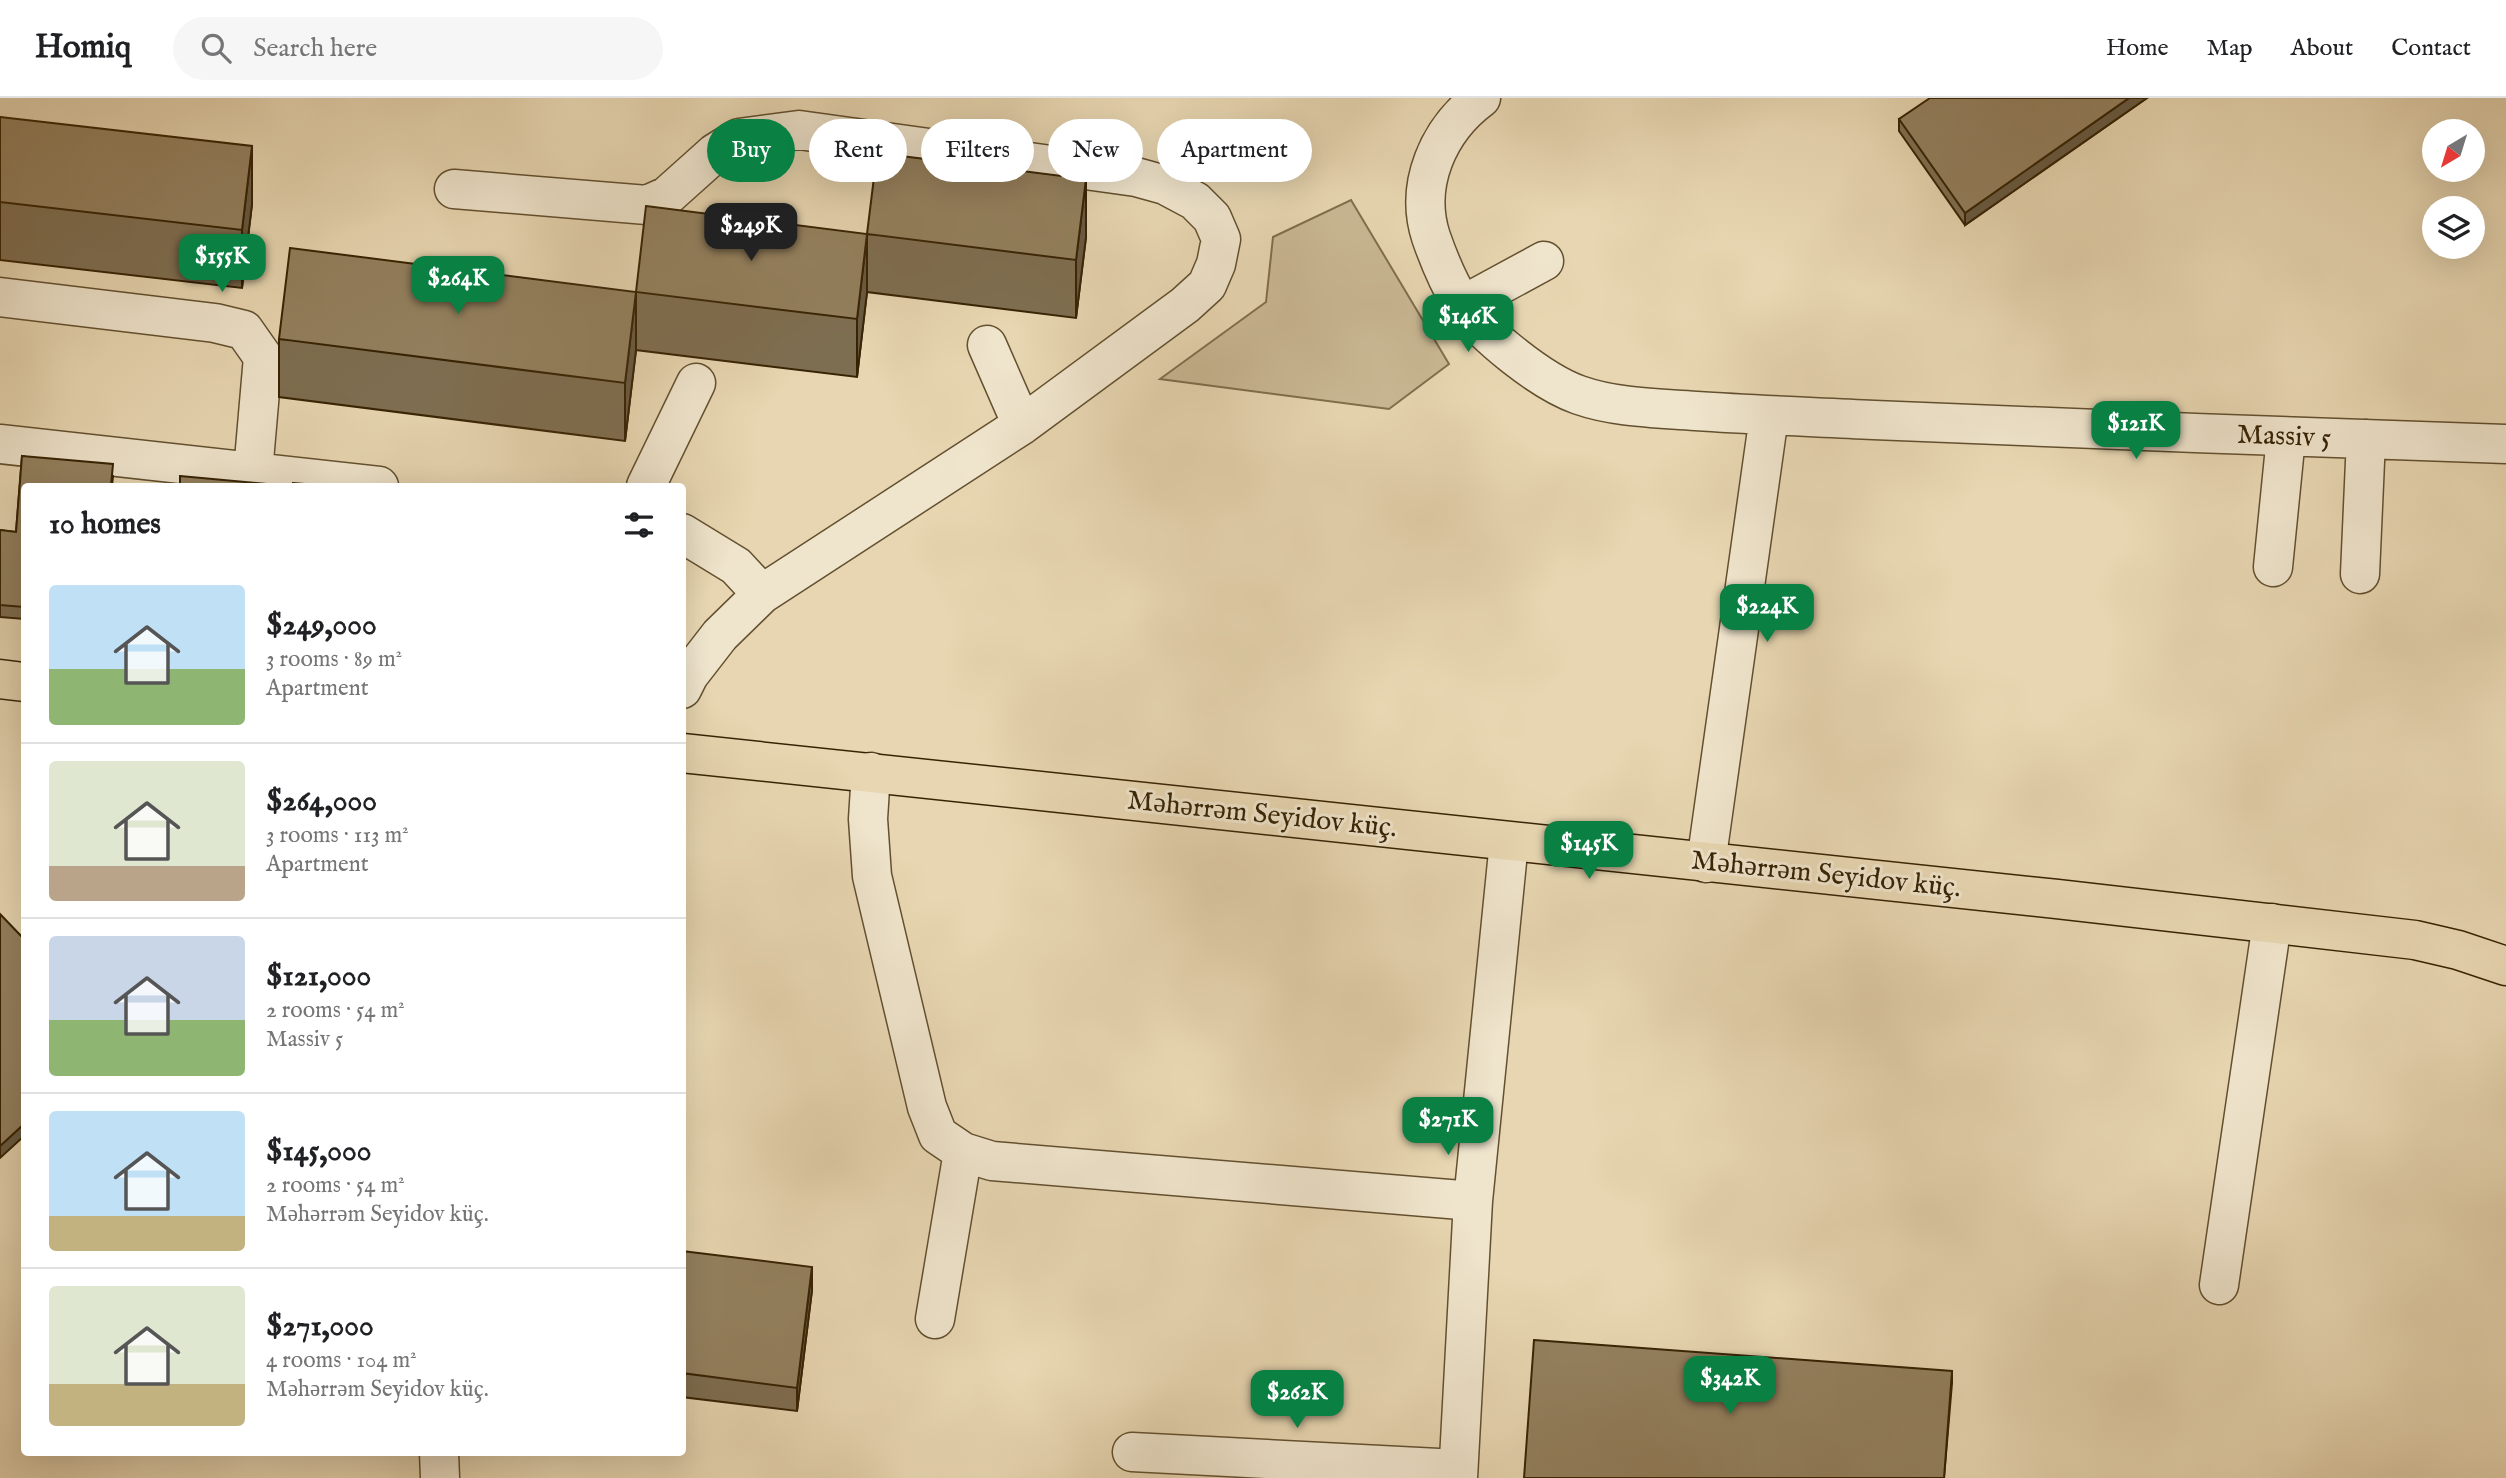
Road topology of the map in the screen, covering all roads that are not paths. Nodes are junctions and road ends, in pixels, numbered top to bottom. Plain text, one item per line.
1 (1481, 98) edge
2 (454, 189) dead end
3 (1544, 261) dead end
4 (0, 298) edge
5 (1463, 305) junction
6 (987, 345) dead end
7 (696, 383) dead end
8 (1769, 416) junction
9 (1023, 425) junction
10 (2286, 437) junction
11 (2366, 439) junction
12 (0, 444) edge
13 (2506, 444) edge
14 (253, 472) junction
15 (352, 483) edge
16 (647, 483) edge
17 (686, 535) edge
18 (2273, 567) dead end
19 (2360, 574) dead end
20 (762, 594) junction
21 (0, 679) edge
22 (686, 681) edge
23 (21, 682) edge
24 (686, 752) edge
25 (871, 772) junction
26 (1510, 842) junction
27 (1706, 863) junction
28 (2272, 923) junction
29 (2506, 966) edge
30 (963, 1152) junction
31 (1473, 1201) junction
32 (2219, 1285) dead end
33 (935, 1319) dead end
34 (1132, 1452) dead end
35 (439, 1456) edge
36 (1319, 1470) edge
37 (1458, 1474) edge
38 (440, 1478) edge

1 - 5 street, Massiv 5
2 - 9 street
3 - 5 street
4 - 14 street
5 - 8 street, Massiv 5
6 - 9 street
7 - 16 street
8 - 10 street, Massiv 5
8 - 27 street
9 - 20 street
10 - 11 street, Massiv 5
10 - 18 street
11 - 13 street, Massiv 5
11 - 19 street
12 - 14 street
14 - 15 street
17 - 20 street
20 - 22 street
21 - 23 main road
24 - 25 main road, Məhərrəm Seyidov küç.
25 - 26 main road, Məhərrəm Seyidov küç.
25 - 30 street
26 - 27 main road, Məhərrəm Seyidov küç.
26 - 31 street
27 - 28 main road, Məhərrəm Seyidov küç.
28 - 29 main road, Məhərrəm Seyidov küç.
28 - 32 street
30 - 31 street
30 - 33 street
31 - 37 street
34 - 36 street
35 - 38 street
36 - 37 street

